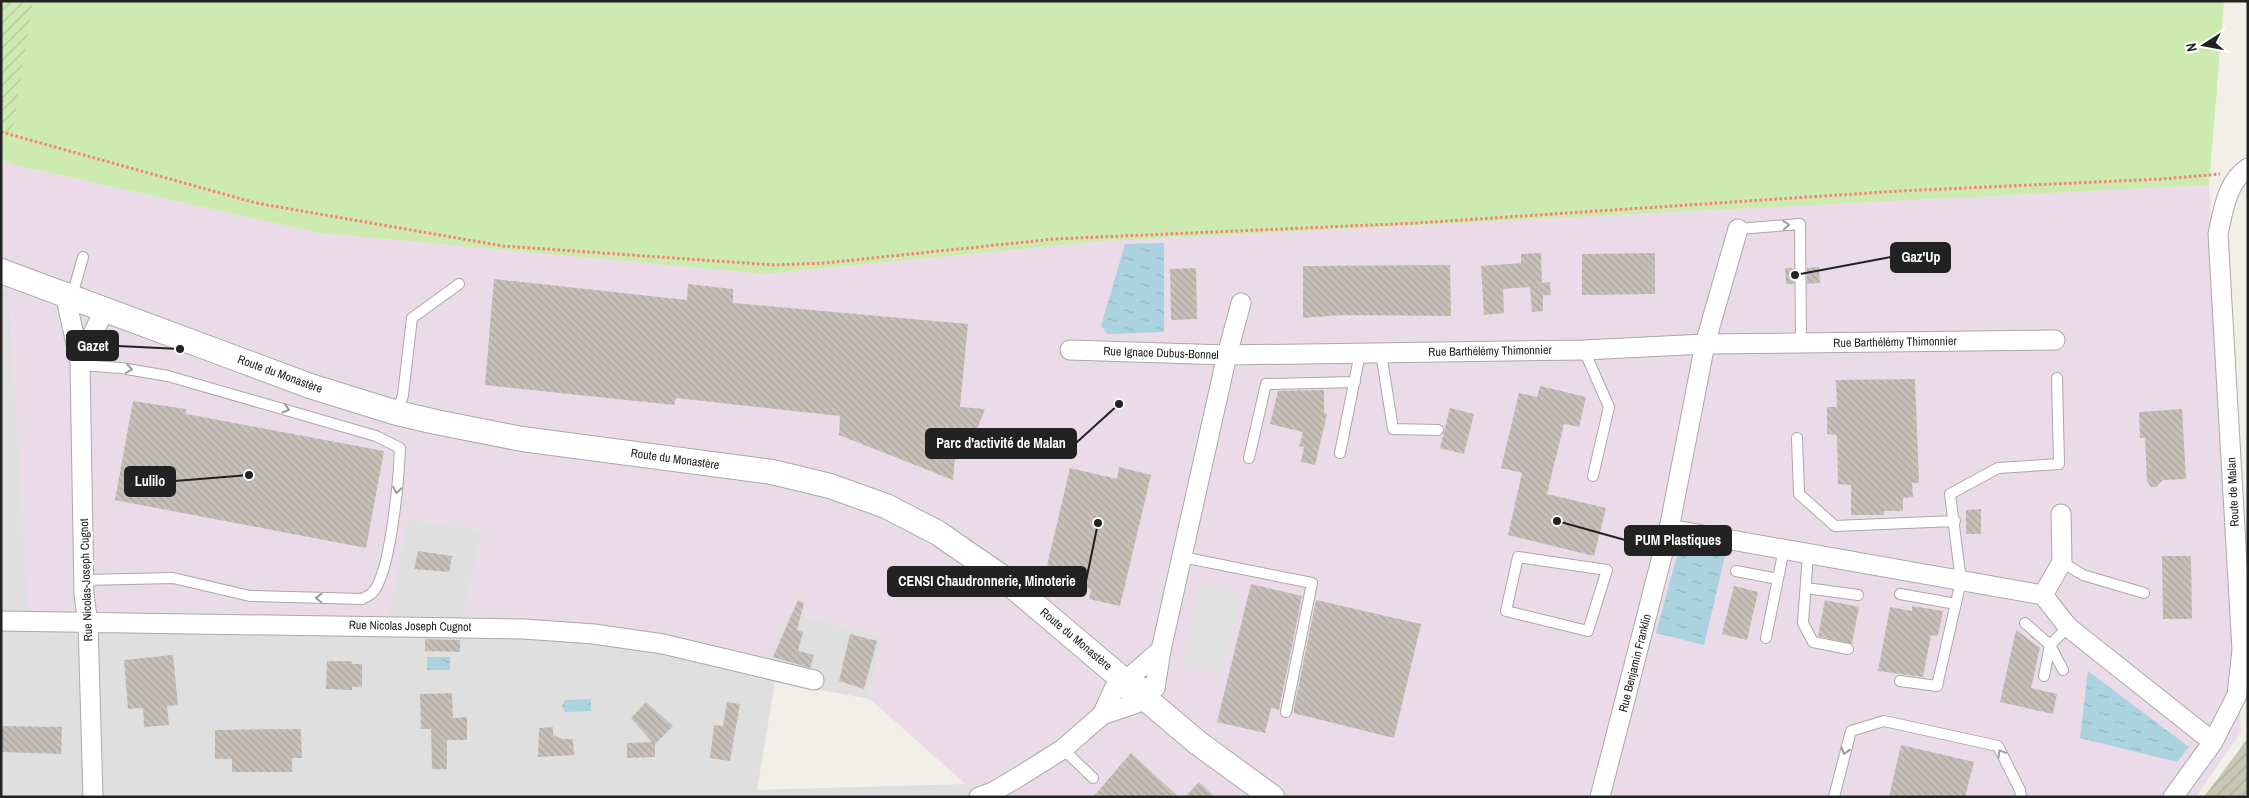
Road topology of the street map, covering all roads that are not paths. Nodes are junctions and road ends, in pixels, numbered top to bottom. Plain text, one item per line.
1 (2244, 171) edge
2 (1738, 229) joint
3 (83, 257) dead end
4 (1, 271) edge
5 (459, 284) dead end
6 (69, 295) junction
7 (1240, 303) dead end
8 (105, 308) junction
9 (2055, 340) dead end
10 (1801, 343) junction
11 (1705, 344) junction
12 (1070, 350) dead end
13 (1584, 350) junction
14 (1360, 353) junction
15 (1381, 353) junction
16 (1227, 355) junction
17 (80, 364) junction
18 (2056, 378) dead end
19 (1355, 382) junction
20 (397, 413) junction
21 (1438, 430) dead end
22 (1797, 438) dead end
23 (1340, 453) dead end
24 (1249, 458) dead end
25 (1593, 476) dead end
26 (2061, 514) dead end
27 (1954, 521) junction
28 (1669, 529) junction
29 (1784, 549) junction
30 (1808, 554) junction
31 (1182, 557) junction
32 (2062, 562) junction
33 (1606, 570) joint
34 (1736, 571) dead end
35 (1778, 579) junction
36 (84, 580) junction
37 (1961, 581) junction
38 (1806, 588) junction
39 (2144, 593) dead end
40 (1900, 594) dead end
41 (1858, 595) dead end
42 (2043, 595) junction
43 (1956, 604) junction
44 (1, 621) edge
45 (88, 623) junction
46 (2025, 623) dead end
47 (2068, 627) junction
48 (1766, 638) dead end
49 (2050, 645) junction
50 (1848, 649) dead end
51 (2063, 670) dead end
52 (2044, 676) dead end
53 (814, 680) dead end
54 (1900, 682) dead end
55 (1133, 687) junction
56 (1286, 712) dead end
57 (2213, 742) junction
58 (1063, 749) junction
59 (1093, 778) dead end
60 (988, 795) edge
61 (93, 797) edge
62 (1272, 797) edge
63 (1600, 797) edge
64 (1834, 797) edge
65 (2021, 797) edge
66 (2173, 797) edge

1 - 57 street, Route de Malan
2 -> 10 lane
2 - 11 street, Rue Benjamin Franklin
3 - 6 lane
4 - 6 street, Route du Monastère
5 - 20 lane
6 - 8 street, Route du Monastère
6 - 17 street, Rue Nicolas-Joseph Cugnot
7 - 16 street, Rue Ignace Dubus-Bonnel
8 - 17 street, Rue Nicolas-Joseph Cugnot
8 - 20 street, Route du Monastère
9 - 10 street, Rue Barthélémy Thimonnier
10 - 11 street, Rue Barthélémy Thimonnier
11 - 13 street, Rue Barthélémy Thimonnier
11 - 28 street, Rue Benjamin Franklin
12 - 16 street, Rue Ignace Dubus-Bonnel
13 - 15 street, Rue Barthélémy Thimonnier
13 - 25 lane
14 - 15 street, Rue Barthélémy Thimonnier
14 - 16 street, Rue Barthélémy Thimonnier
14 - 19 lane
15 - 21 lane
16 - 31 street
17 - 36 street, Rue Nicolas-Joseph Cugnot
17 -> 36 lane
18 - 27 lane
19 - 23 lane
19 - 24 lane
20 - 55 street, Route du Monastère
22 - 27 lane
26 - 32 street
27 - 37 lane
28 - 29 street
28 - 63 street, Rue Benjamin Franklin
29 - 30 street
29 - 35 lane
30 - 37 street
30 - 38 lane
31 - 55 street
31 - 56 lane
32 - 39 lane
32 - 42 street
33 - 33 lane
34 - 35 lane
35 - 48 lane
36 - 45 street, Rue Nicolas-Joseph Cugnot
37 - 42 street
37 - 43 lane
38 - 41 lane
38 - 50 lane
40 - 43 lane
42 - 47 street
43 - 54 lane
44 - 45 street, Rue Nicolas Joseph Cugnot
45 - 53 street, Rue Nicolas Joseph Cugnot
45 - 61 street, Rue Nicolas-Joseph Cugnot
46 - 49 lane
47 - 49 lane
47 - 57 street
49 - 51 lane
49 - 52 lane
55 - 58 street
55 - 62 street, Route du Monastère
57 - 66 street, Route de Malan
58 - 59 lane
58 - 60 street
65 -> 64 lane

